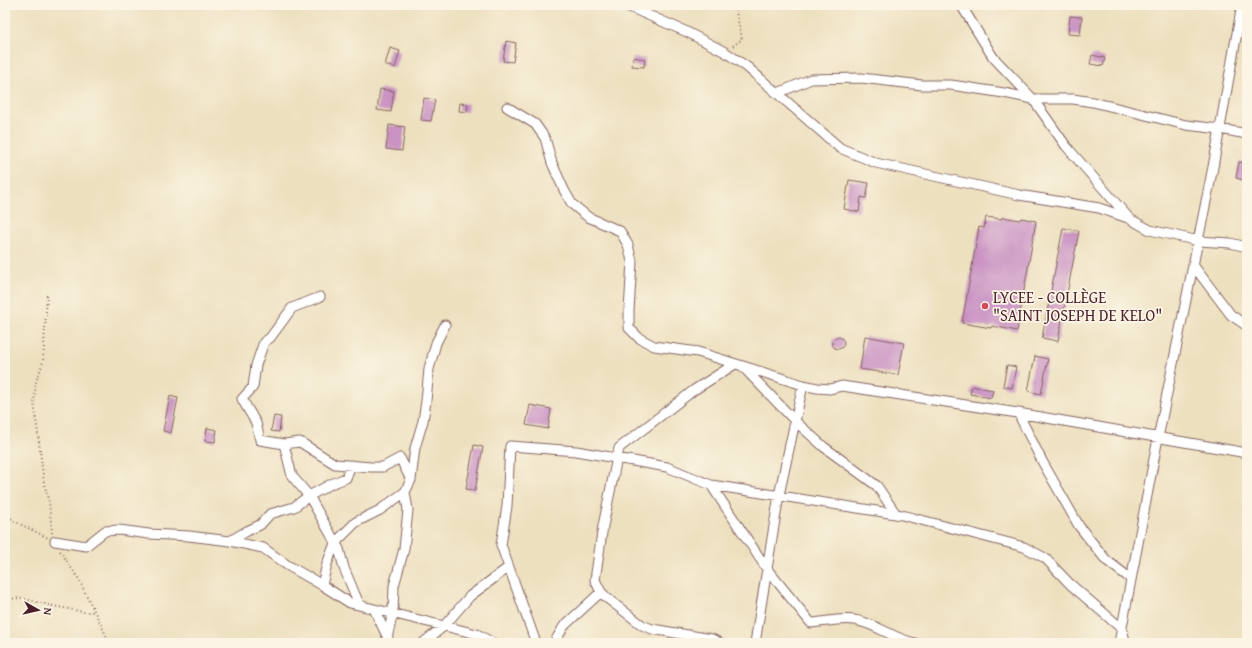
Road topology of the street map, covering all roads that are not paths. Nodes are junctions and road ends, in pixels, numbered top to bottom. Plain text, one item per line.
1 (625, 5) edge
2 (961, 5) edge
3 (1242, 5) edge
4 (778, 93) junction
5 (1033, 99) junction
6 (507, 107) dead end
7 (1220, 129) junction
8 (1247, 134) edge
9 (1128, 218) junction
10 (1199, 241) junction
11 (1247, 247) edge
12 (1193, 265) junction
13 (320, 297) dead end
14 (445, 325) dead end
15 (1247, 326) edge
16 (738, 365) junction
17 (803, 385) junction
18 (1018, 413) junction
19 (795, 421) junction
20 (1158, 438) junction
21 (284, 444) junction
22 (1247, 453) edge
23 (617, 458) junction
24 (351, 465) junction
25 (411, 480) junction
26 (711, 485) junction
27 (405, 492) junction
28 (779, 495) junction
29 (309, 496) junction
30 (896, 514) junction
31 (54, 541) road end
32 (230, 541) junction
33 (335, 543) junction
34 (509, 567) junction
35 (767, 569) junction
36 (1131, 579) junction
37 (322, 585) junction
38 (601, 592) junction
39 (359, 604) junction
40 (374, 609) junction
41 (393, 612) junction
42 (444, 626) junction
43 (1121, 628) junction
44 (388, 641) edge
45 (423, 643) edge
46 (493, 643) edge
47 (536, 643) edge
48 (554, 643) edge
49 (720, 643) edge
50 (755, 643) edge
51 (911, 643) edge
52 (1119, 643) edge
53 (1126, 643) edge

1 - 4 street
2 - 5 street
3 - 7 street
4 - 5 street
4 - 9 street
5 - 7 street
5 - 9 street
6 - 16 street
7 - 8 street
7 - 10 street
9 - 10 street
10 - 11 street
10 - 12 street
12 - 15 street
12 - 20 street
13 - 21 street
14 - 25 street
16 - 17 street
16 - 19 street
16 - 23 street
17 - 18 street
17 - 19 street
18 - 20 street
18 - 36 street
19 - 28 street
19 - 30 street
20 - 22 street
20 - 36 street
21 - 24 street
21 - 29 street
23 - 26 street
23 - 34 street
23 - 38 street
24 - 25 street
24 - 29 street
25 - 27 street
26 - 28 street
26 - 35 street
27 - 33 street
27 - 41 street
28 - 30 street
28 - 35 street
29 - 32 street
29 - 33 street
30 - 43 street
31 - 32 street
32 - 37 street
33 - 37 street
33 - 39 street
34 - 42 street
34 - 47 street
35 - 50 street
35 - 51 street
36 - 43 street
37 - 39 street
38 - 48 street
38 - 49 street
39 - 40 street
40 - 41 street
40 - 44 street
41 - 42 street
41 - 44 street
42 - 45 street
42 - 46 street
43 - 52 street
43 - 53 street

